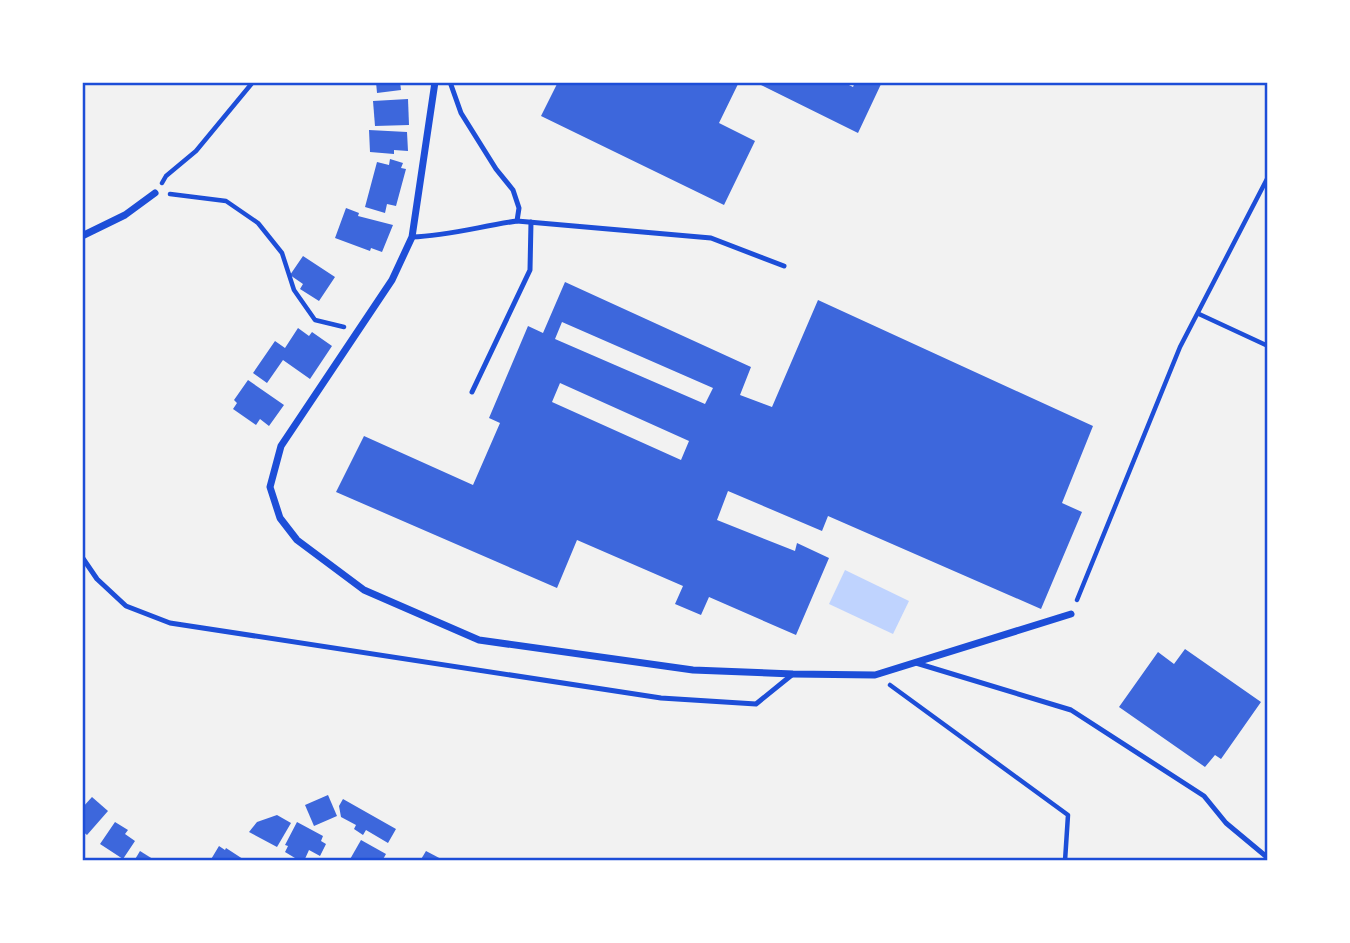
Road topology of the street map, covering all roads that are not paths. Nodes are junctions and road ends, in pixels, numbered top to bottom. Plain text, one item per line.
1 (435, 82) edge
2 (450, 82) edge
3 (155, 193) road end
4 (517, 220) junction
5 (531, 222) junction
6 (82, 236) edge
7 (412, 237) junction
8 (784, 266) dead end
9 (472, 391) dead end
10 (82, 557) edge
11 (1071, 614) road end
12 (913, 663) junction
13 (793, 674) junction
14 (1268, 858) edge

1 - 7 street
2 - 4 lane
3 - 6 street
4 - 5 lane
4 - 7 lane
5 - 8 lane
5 - 9 lane
7 - 13 street
10 - 13 lane
11 - 12 street
12 - 13 street
12 - 14 lane

